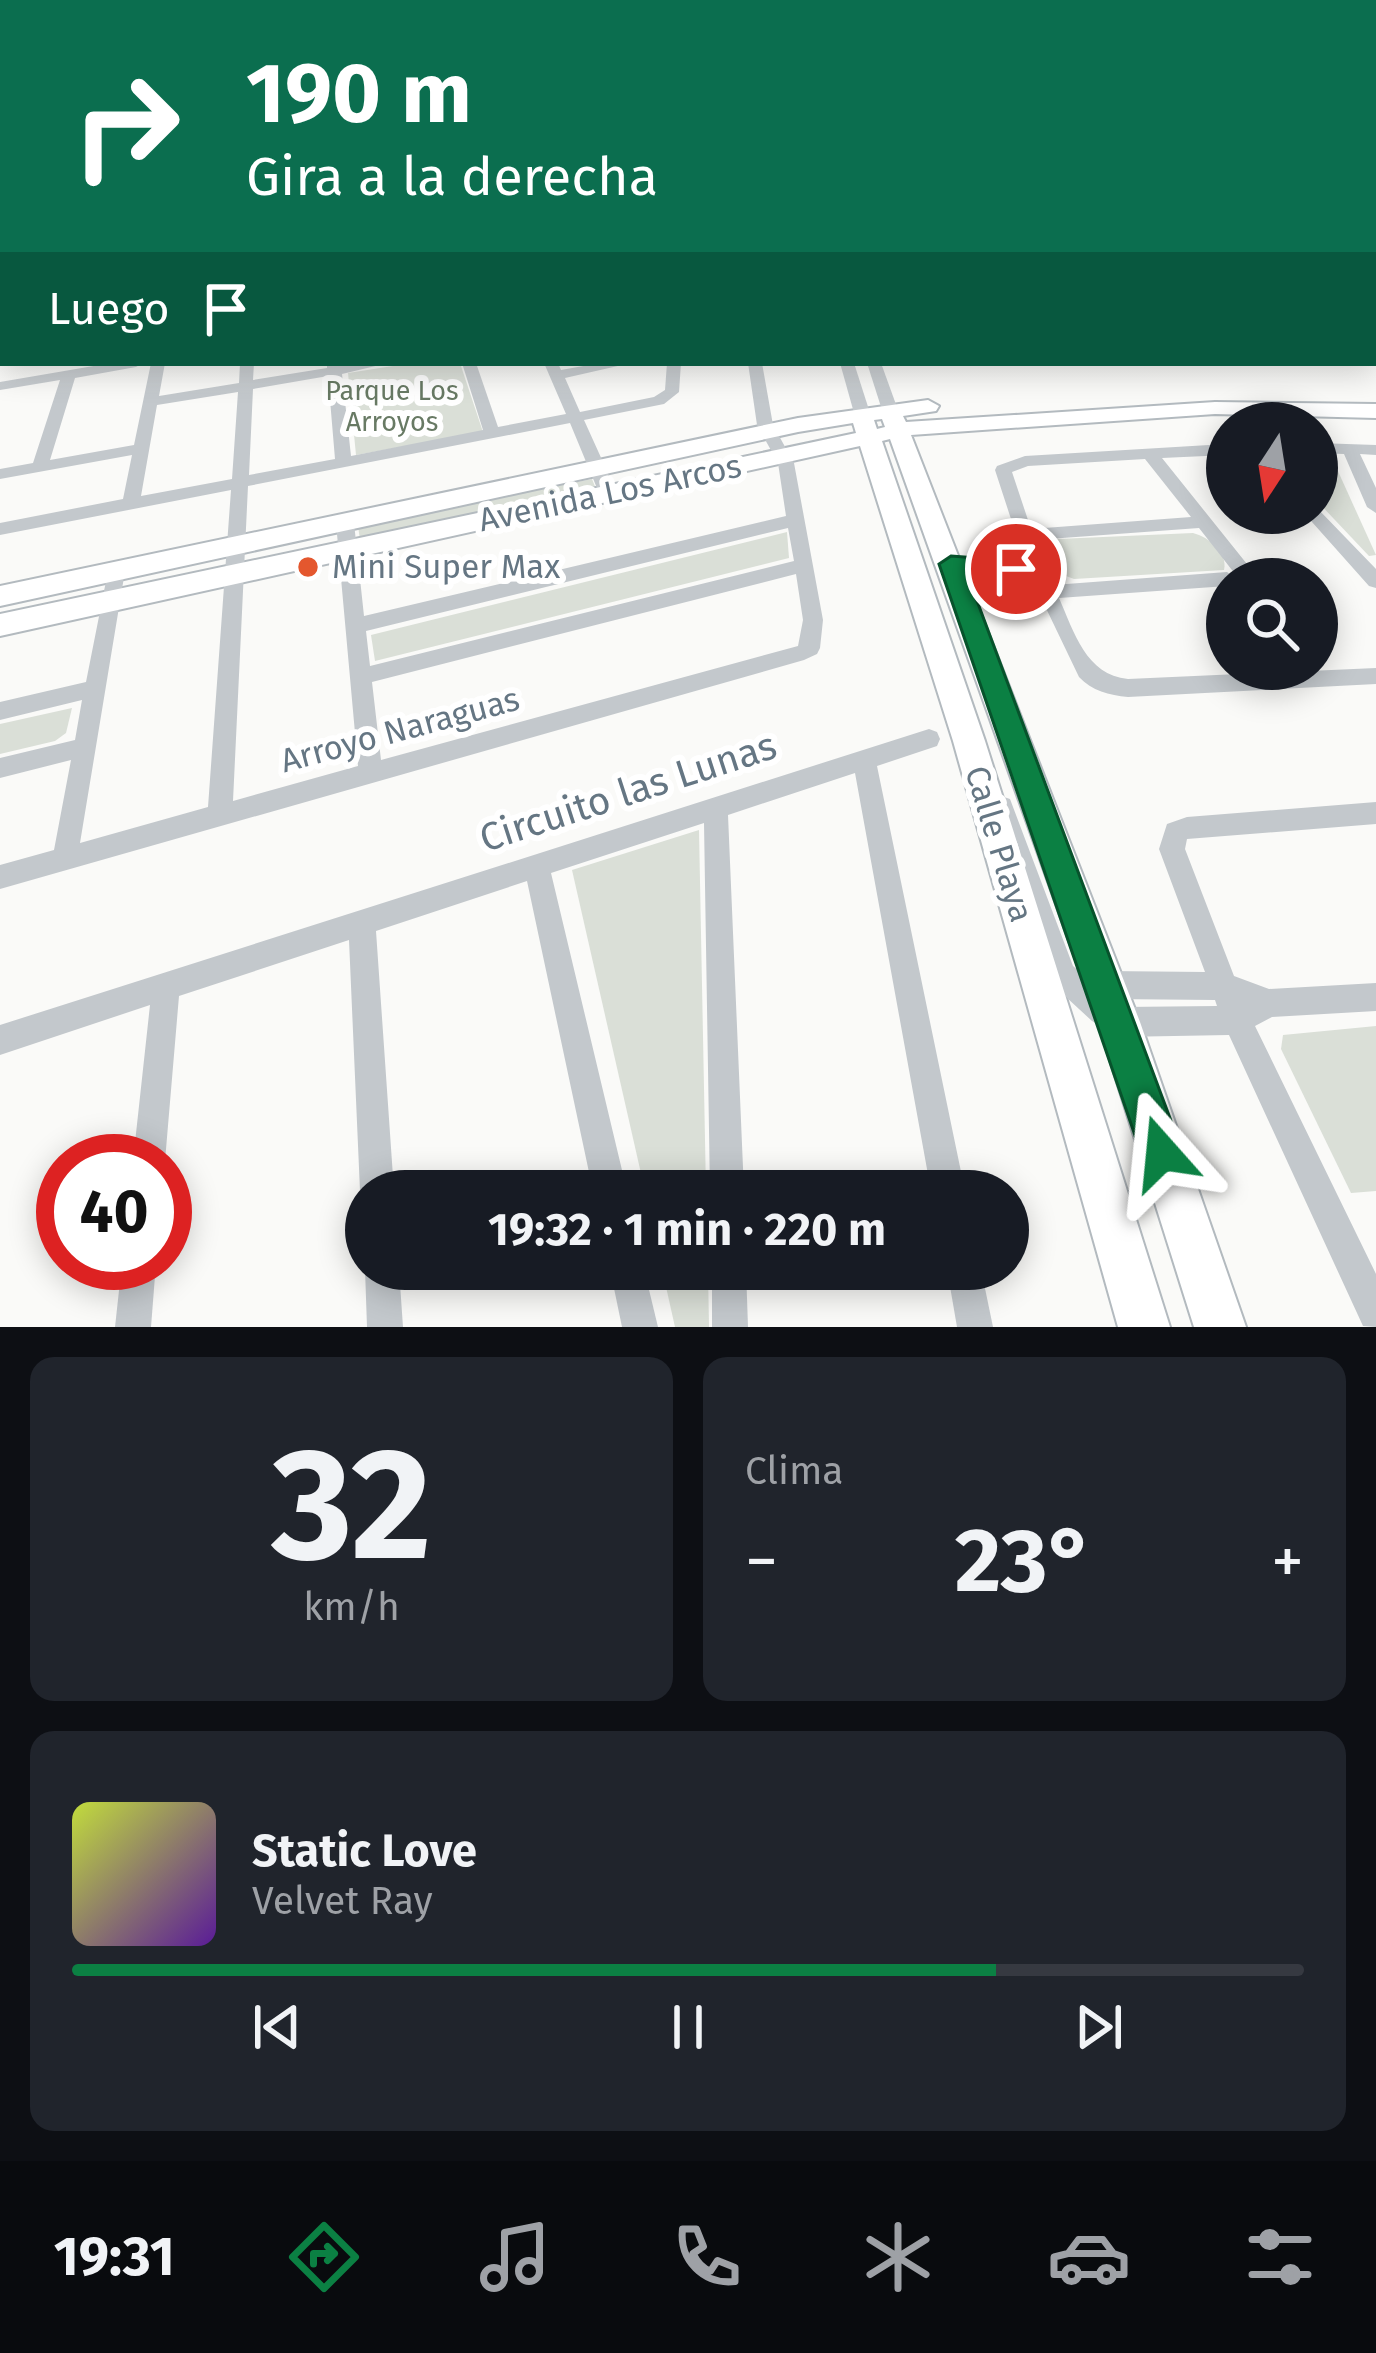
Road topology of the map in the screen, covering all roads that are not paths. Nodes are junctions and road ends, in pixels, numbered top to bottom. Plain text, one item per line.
1 (118, 366) edge
2 (157, 366) edge
3 (247, 366) edge
4 (470, 366) edge
5 (589, 366) edge
6 (674, 366) edge
7 (755, 366) edge
8 (848, 366) edge
9 (874, 366) edge
10 (334, 367) edge
11 (553, 369) edge
12 (69, 374) junction
13 (0, 386) edge
14 (246, 386) junction
15 (1376, 395) edge
16 (1316, 399) junction
17 (150, 402) junction
18 (1302, 402) edge
19 (1206, 411) edge
20 (1376, 411) edge
21 (574, 418) junction
22 (879, 430) junction
23 (491, 433) junction
24 (775, 444) junction
25 (139, 448) junction
26 (1338, 448) edge
27 (1350, 448) junction
28 (1206, 450) edge
29 (1376, 450) edge
30 (1150, 454) junction
31 (344, 461) junction
32 (40, 467) junction
33 (0, 474) edge
34 (239, 482) junction
35 (603, 482) junction
36 (131, 502) junction
37 (1376, 507) edge
38 (796, 520) junction
39 (1205, 522) junction
40 (0, 529) edge
41 (1336, 534) edge
42 (346, 536) junction
43 (1028, 540) junction
44 (237, 546) junction
45 (949, 558) junction
46 (1233, 558) edge
47 (1367, 563) edge
48 (804, 565) junction
49 (116, 572) junction
50 (236, 574) junction
51 (1206, 579) edge
52 (1376, 581) edge
53 (1045, 582) junction
54 (0, 596) edge
55 (110, 602) junction
56 (0, 626) edge
57 (355, 626) junction
58 (1338, 674) edge
59 (362, 676) junction
60 (1376, 676) edge
61 (1206, 679) edge
62 (95, 688) junction
63 (0, 711) edge
64 (929, 739) dead end
65 (85, 747) junction
66 (864, 760) junction
67 (0, 768) edge
68 (370, 771) junction
69 (980, 780) junction
70 (716, 806) junction
71 (1376, 813) edge
72 (220, 814) junction
73 (65, 858) junction
74 (537, 866) junction
75 (0, 877) edge
76 (362, 922) junction
77 (166, 986) junction
78 (1105, 986) junction
79 (1222, 986) junction
80 (1376, 997) edge
81 (1268, 1003) junction
82 (1238, 1020) junction
83 (1119, 1022) junction
84 (0, 1040) edge
85 (151, 1134) edge
86 (376, 1170) edge
87 (605, 1170) edge
88 (726, 1170) edge
89 (944, 1170) edge
90 (136, 1290) edge
91 (383, 1290) edge
92 (632, 1290) edge
93 (729, 1290) edge
94 (968, 1290) edge
95 (1376, 1312) edge
96 (133, 1327) edge
97 (386, 1327) edge
98 (640, 1327) edge
99 (730, 1327) edge
100 (975, 1327) edge
101 (1144, 1327) edge
102 (1220, 1327) edge

1 - 12 street
2 - 17 street
3 - 14 street
4 - 23 street
5 - 11 street
6 - 21 street
7 - 24 street
8 - 22 street, Calle Playa
9 - 22 street, Calle Playa
10 - 14 street
10 - 31 street
11 - 21 street
12 - 13 street
12 - 32 street
14 - 17 street
14 - 34 street
15 - 16 street
16 - 18 street, Avenida Los Arcos
16 - 20 street
17 - 25 street
19 - 22 street, Avenida Los Arcos
21 - 23 street
21 - 35 street
22 - 24 street, Avenida Los Arcos
22 - 45 street, Calle Playa
22 - 69 street, Calle Playa
23 - 31 street
24 - 35 street, Avenida Los Arcos
24 - 38 street
25 - 32 street
25 - 36 street
26 - 27 street
27 - 29 street
27 - 37 street
28 - 30 street
30 - 39 street
30 - 43 street
31 - 34 street
32 - 33 street
34 - 36 street
34 - 44 street
35 - 42 street, Avenida Los Arcos
36 - 40 street
38 - 48 street
38 - 57 street
39 - 43 street
39 - 46 street
41 - 47 street
42 - 44 street, Avenida Los Arcos
42 - 50 street, Avenida Los Arcos
42 - 57 street
43 - 45 street
43 - 53 street
44 - 49 street, Avenida Los Arcos
44 - 50 street
45 - 53 street
45 - 78 street, Calle Playa
47 - 52 street
48 - 59 street
48 - 68 street, Arroyo Naraguas
49 - 54 street, Avenida Los Arcos
49 - 55 street
50 - 55 street, Avenida Los Arcos
50 - 72 street
51 - 53 street
53 - 61 street
55 - 56 street, Avenida Los Arcos
55 - 62 street
57 - 59 street
58 - 60 street
59 - 68 street
62 - 63 street
62 - 65 street
64 - 66 street, Circuito las Lunas
65 - 67 street
65 - 73 street
66 - 70 street, Circuito las Lunas
66 - 89 street
68 - 72 street, Arroyo Naraguas
69 - 83 street
69 - 101 street, Calle Playa
70 - 74 street, Circuito las Lunas
70 - 88 street
71 - 79 street
72 - 73 street, Arroyo Naraguas
73 - 75 street, Arroyo Naraguas
74 - 76 street, Circuito las Lunas
74 - 87 street
76 - 77 street, Circuito las Lunas
76 - 86 street
77 - 84 street, Circuito las Lunas
77 - 85 street
78 - 79 street
78 - 83 street, Calle Playa
79 - 81 street
79 - 82 street
80 - 81 street
81 - 82 street
82 - 83 street
82 - 95 street
83 - 102 street, Calle Playa
90 - 96 street
91 - 97 street
92 - 98 street
93 - 99 street
94 - 100 street

